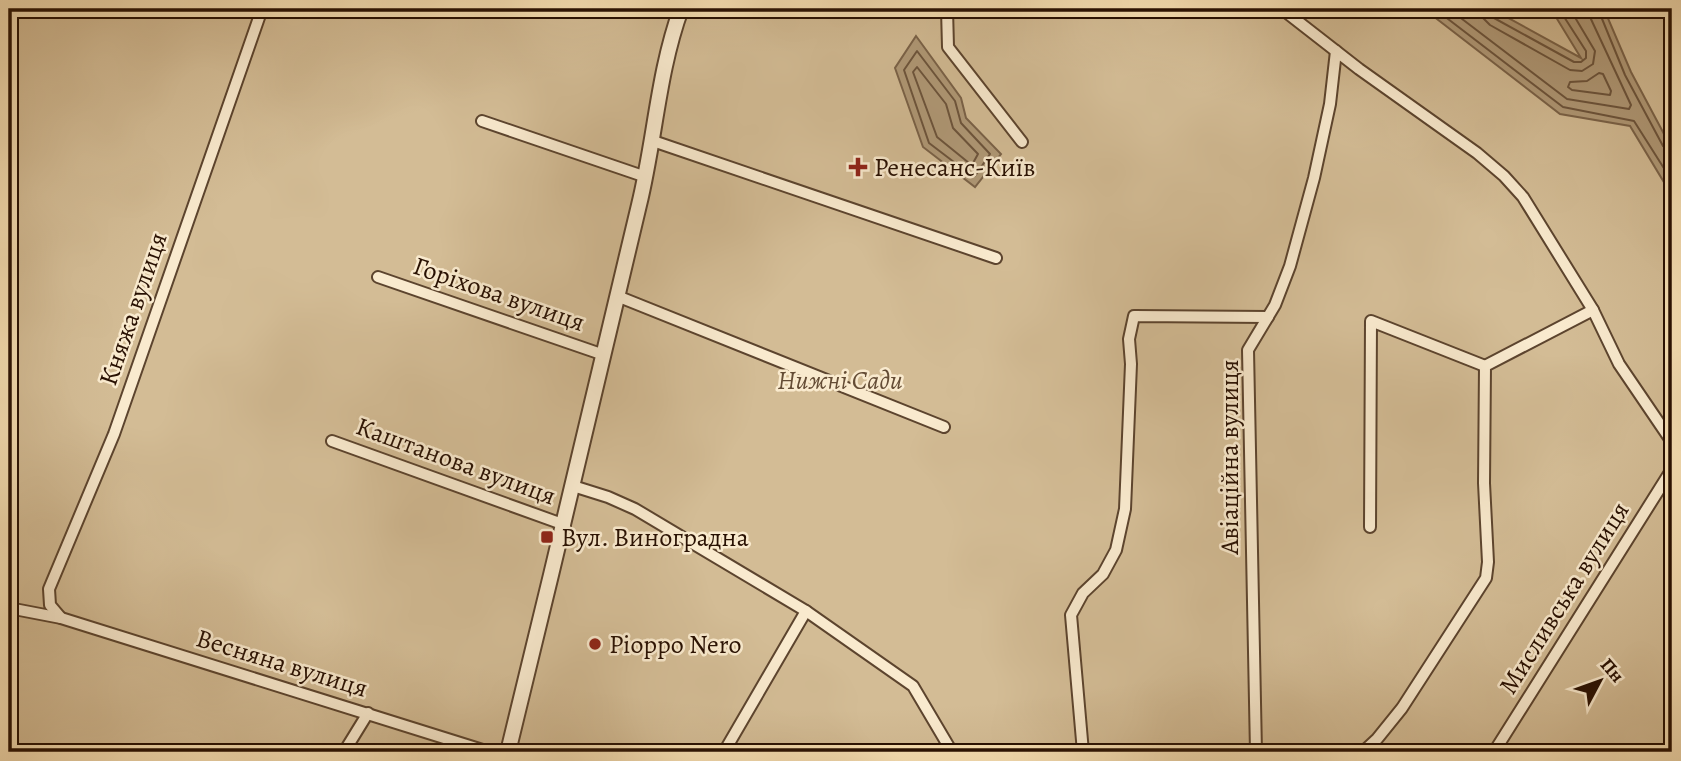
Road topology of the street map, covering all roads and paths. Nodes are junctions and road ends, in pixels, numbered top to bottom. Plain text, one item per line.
1 (262, 9) edge
2 (681, 9) edge
3 (947, 9) edge
4 (1282, 9) edge
5 (1336, 51) junction
6 (482, 121) dead end
7 (653, 141) junction
8 (1022, 142) dead end
9 (646, 177) junction
10 (996, 258) dead end
11 (378, 277) dead end
12 (617, 296) junction
13 (1593, 310) junction
14 (1268, 317) junction
15 (604, 355) junction
16 (1485, 366) junction
17 (944, 427) dead end
18 (332, 441) dead end
19 (1672, 442) edge
20 (1672, 469) edge
21 (573, 486) junction
22 (565, 525) junction
23 (1370, 527) dead end
24 (9, 608) edge
25 (806, 611) junction
26 (61, 618) junction
27 (368, 713) junction
28 (344, 752) edge
29 (489, 752) edge
30 (508, 752) edge
31 (724, 752) edge
32 (952, 752) edge
33 (1083, 752) edge
34 (1256, 752) edge
35 (1363, 752) edge
36 (1494, 752) edge

1 - 26 street, Княжа вулиця
2 - 7 street
3 - 8 street
4 - 5 street
5 - 13 street
5 - 14 street, Авіаційна вулиця
6 - 9 street
7 - 9 street
7 - 10 street
9 - 12 street
11 - 15 street, Горіхова вулиця
12 - 15 street
12 - 17 street
13 - 16 street
13 - 19 street
14 - 33 street
14 - 34 street, Авіаційна вулиця
15 - 21 street
16 - 23 street
16 - 35 street
18 - 22 street, Каштанова вулиця
20 - 36 street, Мисливська вулиця
21 - 22 street
21 - 25 street
22 - 30 street
24 - 26 street, Весняна вулиця
25 - 31 street
25 - 32 street
26 - 27 street, Весняна вулиця
27 - 28 street
27 - 29 street, Весняна вулиця

